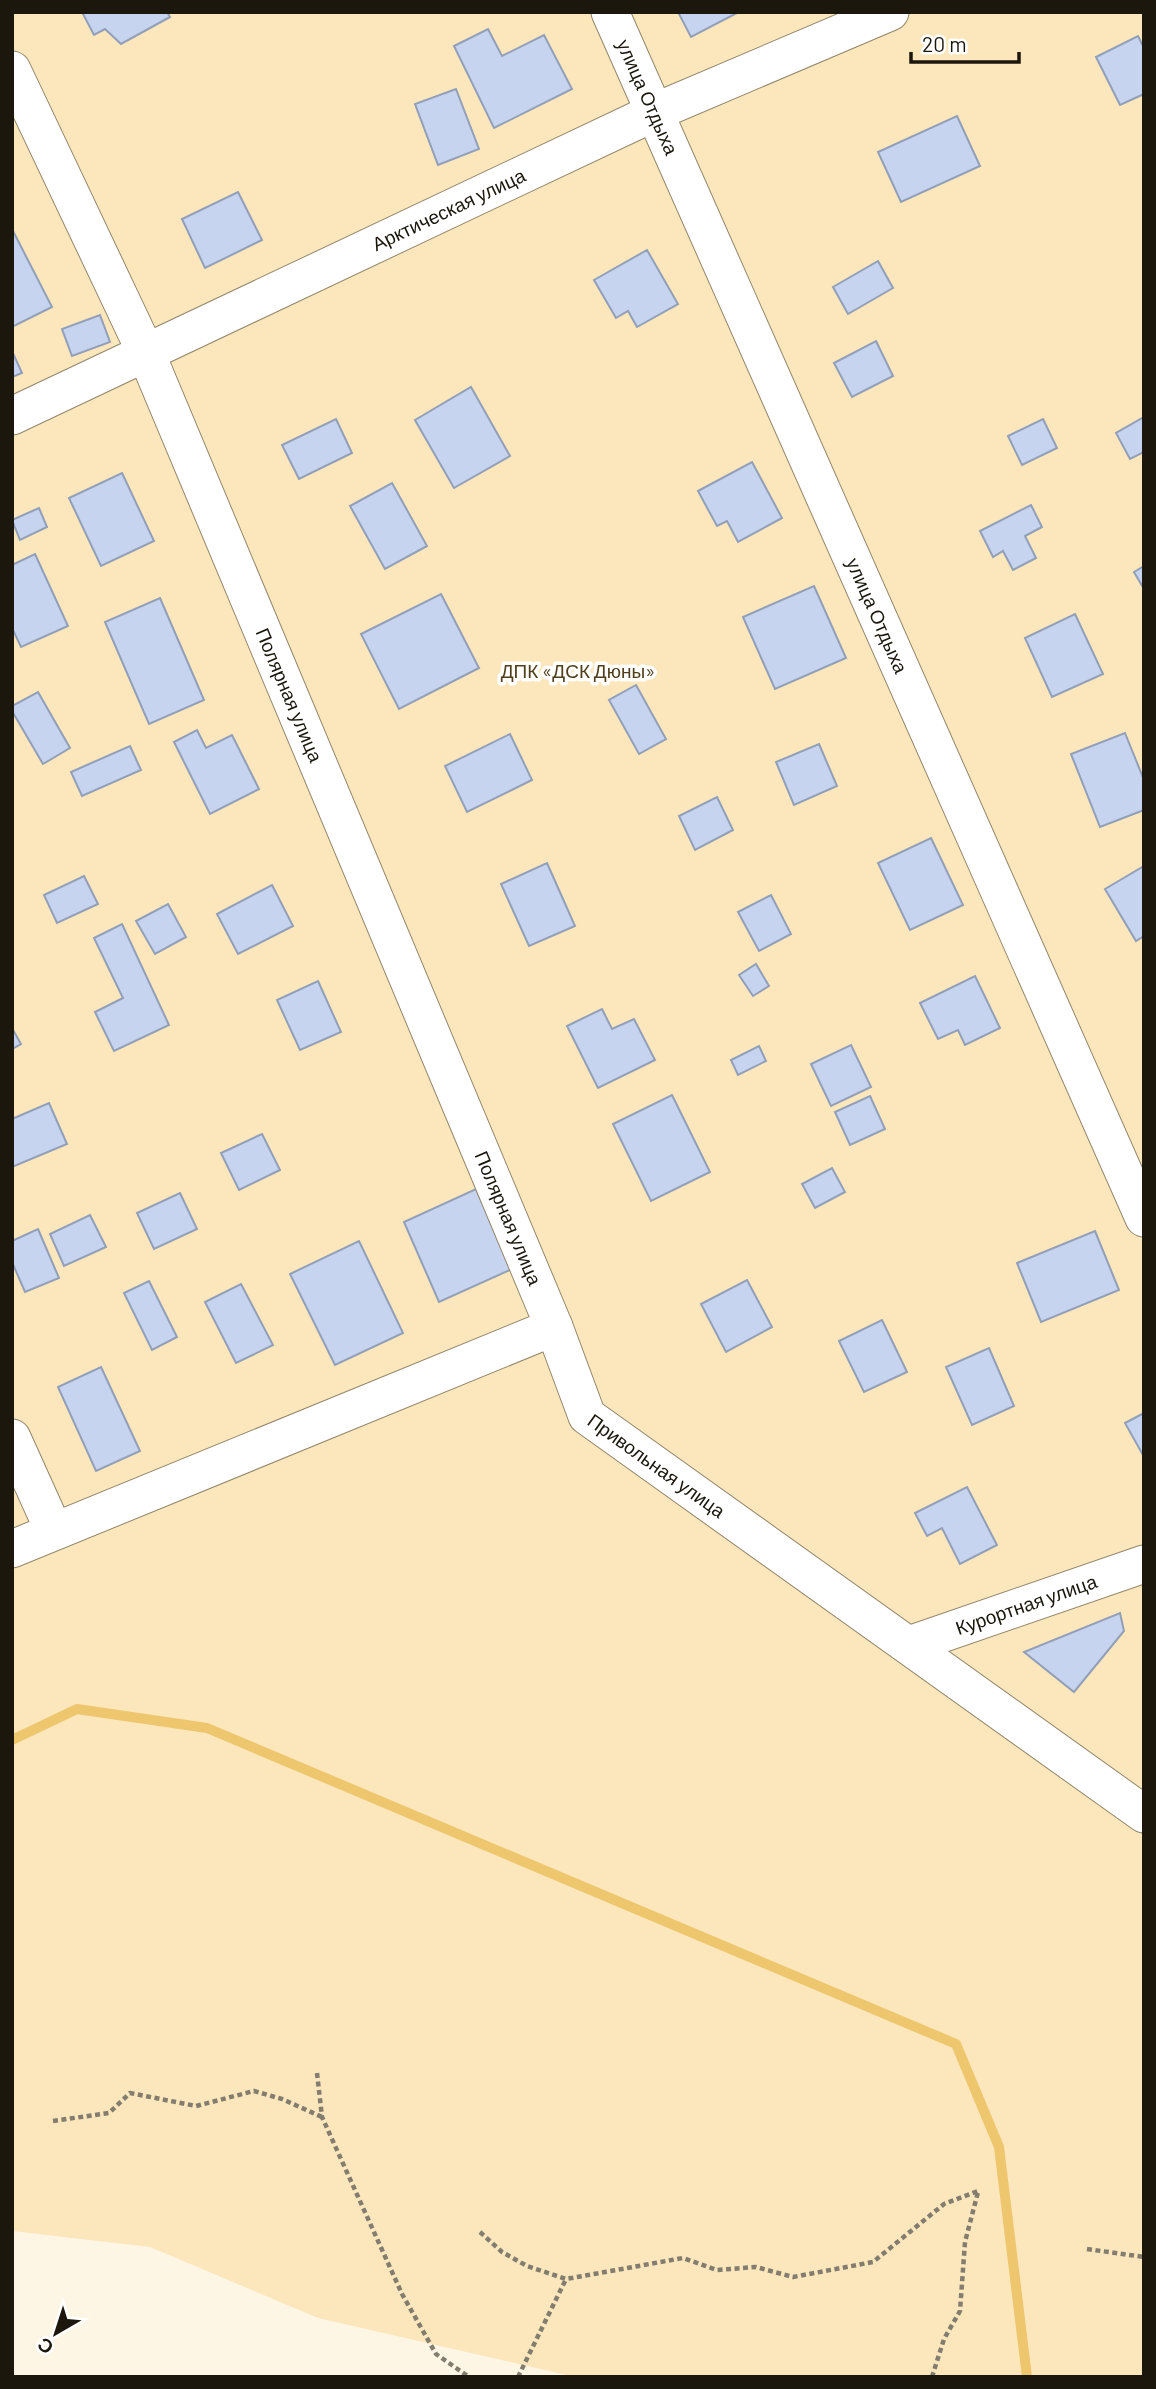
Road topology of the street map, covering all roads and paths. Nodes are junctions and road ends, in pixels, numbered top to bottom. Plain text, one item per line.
1 (610, 12) edge
2 (890, 12) edge
3 (12, 70) edge
4 (655, 112) junction
5 (146, 353) junction
6 (12, 416) edge
7 (1144, 1218) edge
8 (554, 1327) junction
9 (12, 1438) edge
10 (54, 1531) junction
11 (12, 1549) edge
12 (1144, 1564) edge
13 (909, 1646) junction
14 (1144, 1814) edge
15 (317, 2073) dead end
16 (323, 2117) junction
17 (53, 2121) dead end
18 (480, 2232) dead end
19 (1087, 2249) dead end
20 (1144, 2257) edge
21 (566, 2279) junction
22 (469, 2377) edge
23 (518, 2377) edge
24 (932, 2377) edge

1 - 4 street, улица Отдыха
2 - 4 street, Арктическая улица
3 - 5 street, Полярная улица
4 - 5 street, Арктическая улица
4 - 7 street, улица Отдыха
5 - 6 street, Арктическая улица
5 - 8 street, Полярная улица
8 - 10 street
8 - 13 street, Привольная улица
9 - 10 street
10 - 11 street
12 - 13 street, Курортная улица
13 - 14 street, Привольная улица
15 - 16 path
16 - 17 path
16 - 22 path
18 - 21 path
19 - 20 path
21 - 23 path
21 - 24 path

